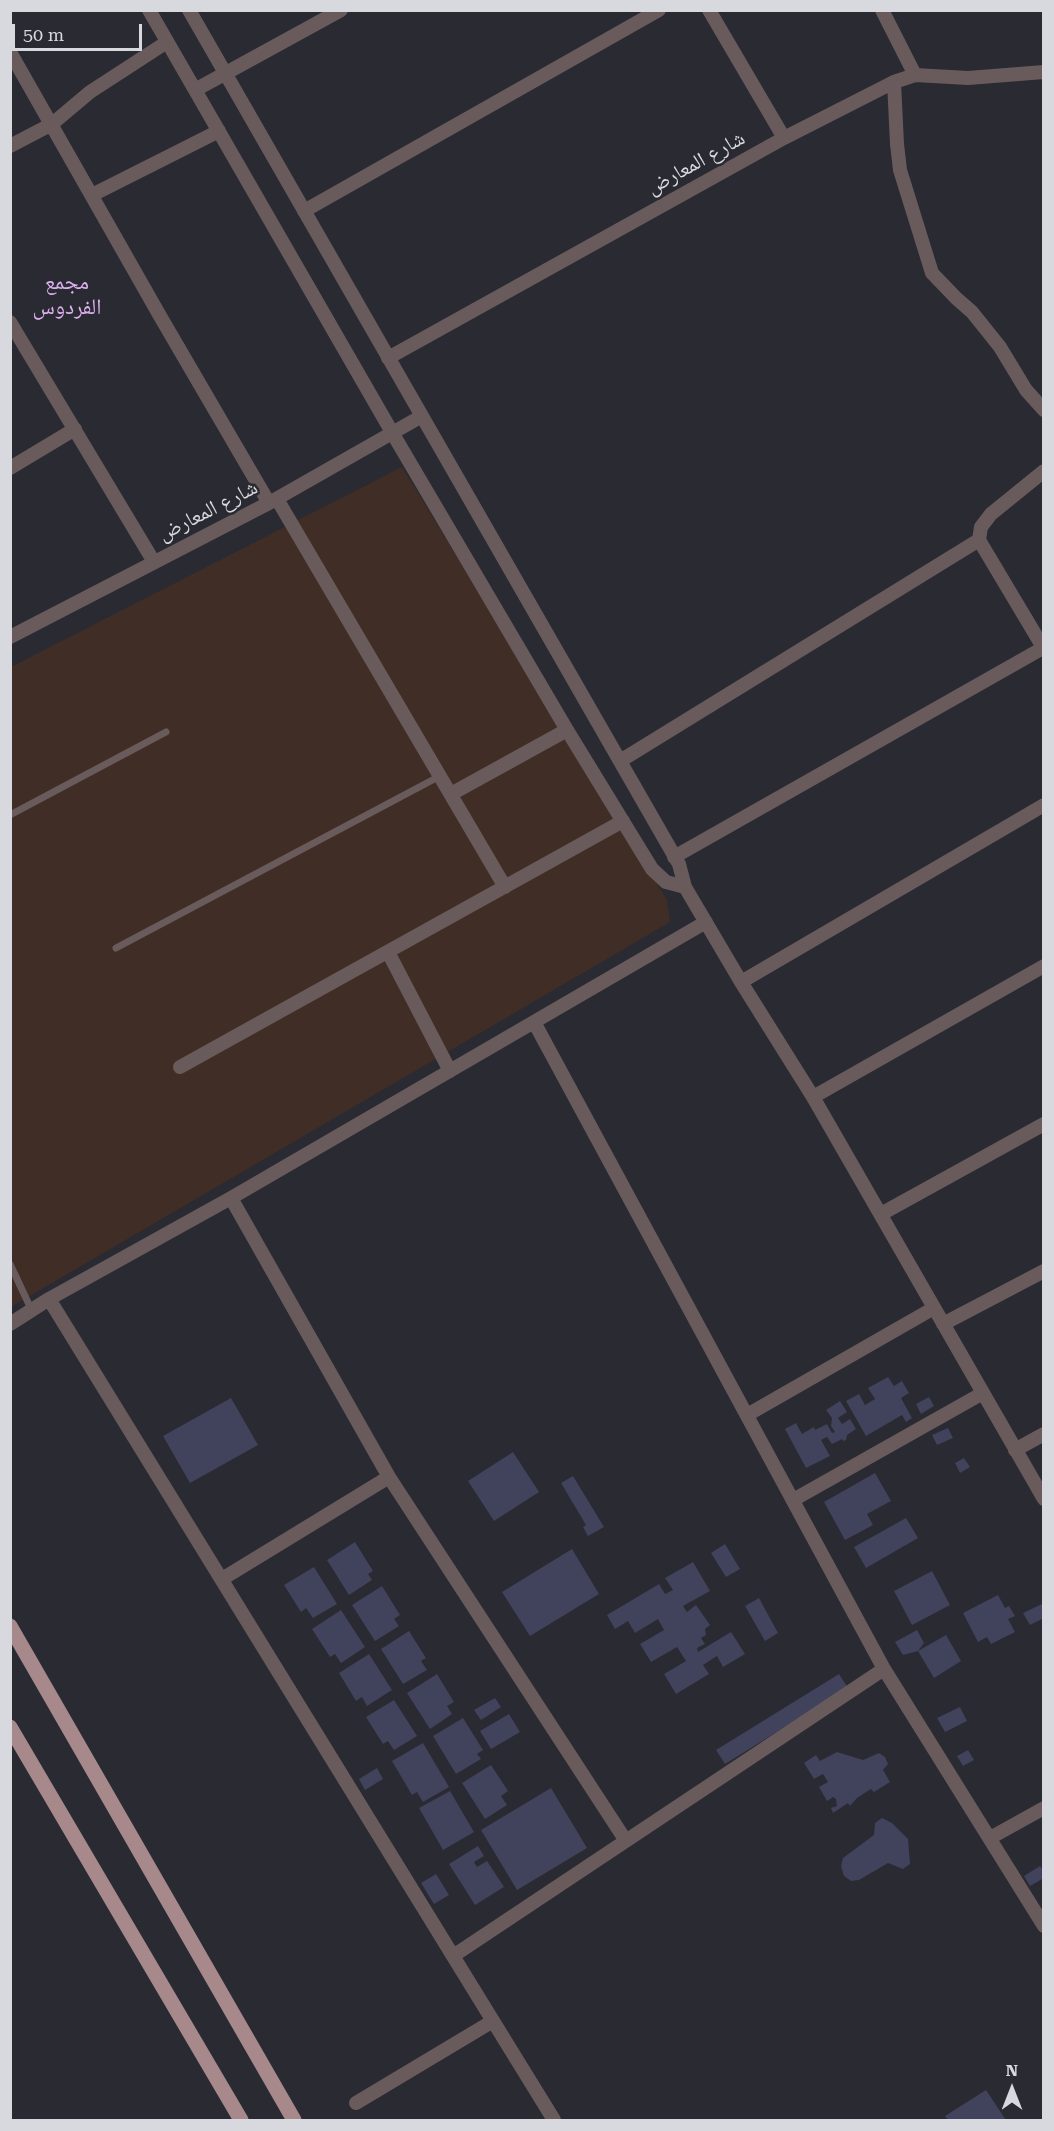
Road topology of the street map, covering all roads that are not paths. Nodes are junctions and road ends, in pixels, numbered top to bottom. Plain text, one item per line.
1 (149, 10) edge
2 (189, 10) edge
3 (341, 10) edge
4 (659, 10) edge
5 (710, 10) edge
6 (882, 10) edge
7 (167, 42) junction
8 (10, 52) edge
9 (1044, 72) edge
10 (225, 74) junction
11 (915, 75) junction
12 (894, 82) junction
13 (195, 90) junction
14 (52, 124) junction
15 (219, 131) junction
16 (784, 138) junction
17 (10, 146) edge
18 (92, 195) junction
19 (304, 211) junction
20 (10, 322) edge
21 (388, 358) junction
22 (1044, 410) edge
23 (422, 416) junction
24 (75, 429) junction
25 (393, 434) junction
26 (10, 468) edge
27 (1044, 471) edge
28 (273, 501) junction
29 (979, 540) junction
30 (154, 562) junction
31 (10, 637) edge
32 (1043, 648) edge
33 (567, 730) junction
34 (166, 732) dead end
35 (620, 761) junction
36 (440, 776) junction
37 (451, 794) junction
38 (1044, 806) edge
39 (10, 815) edge
40 (623, 821) junction
41 (674, 858) junction
42 (505, 887) junction
43 (685, 887) junction
44 (706, 922) junction
45 (116, 948) dead end
46 (387, 952) junction
47 (1044, 966) edge
48 (741, 982) junction
49 (534, 1023) junction
50 (180, 1067) dead end
51 (450, 1071) junction
52 (813, 1097) junction
53 (1044, 1124) edge
54 (231, 1198) junction
55 (881, 1215) junction
56 (10, 1264) edge
57 (1044, 1271) edge
58 (50, 1299) junction
59 (934, 1308) junction
60 (32, 1311) junction
61 (943, 1323) junction
62 (10, 1324) edge
63 (983, 1393) junction
64 (747, 1415) junction
65 (1044, 1434) edge
66 (1015, 1450) junction
67 (389, 1477) junction
68 (1044, 1499) edge
69 (793, 1500) junction
70 (222, 1579) junction
71 (10, 1626) edge
72 (885, 1669) junction
73 (10, 1726) edge
74 (1044, 1808) edge
75 (990, 1838) junction
76 (626, 1841) junction
77 (1044, 1926) edge
78 (453, 1956) junction
79 (493, 2021) junction
80 (356, 2103) dead end
81 (241, 2121) edge
82 (294, 2121) edge
83 (554, 2121) edge

1 - 7 street
2 - 10 street
3 - 10 street
4 - 19 street
5 - 16 street
6 - 11 street
7 - 13 street
7 - 14 street
8 - 14 street
9 - 11 street, شارع المعارض
10 - 13 street
10 - 19 street
11 - 12 street, شارع المعارض
12 - 16 street, شارع المعارض
12 - 22 street
13 - 15 street
14 - 17 street
14 - 18 street
15 - 18 street
15 - 25 street
16 - 21 street, شارع المعارض
18 - 28 street
19 - 21 street
20 - 24 street
21 - 23 street
23 - 25 street, شارع المعارض
23 - 35 street
24 - 26 street
24 - 30 street
25 - 28 street, شارع المعارض
25 - 33 street
27 - 29 street
28 - 30 street, شارع المعارض
28 - 36 street
29 - 32 street
29 - 35 street
30 - 31 street, شارع المعارض
32 - 41 street
33 - 37 street
33 - 40 street
34 - 39 lane
35 - 41 street
36 - 37 street
36 - 45 lane
37 - 42 street
38 - 48 street
40 - 42 street
40 - 43 street
41 - 43 street
42 - 46 street
43 - 44 street
44 - 48 street
44 - 49 street
46 - 50 street
46 - 51 street
47 - 52 street
48 - 52 street
49 - 51 street
49 - 64 street
51 - 54 street
52 - 55 street
53 - 55 street
54 - 58 street
54 - 67 street
55 - 59 street
56 - 60 lane
57 - 61 street
58 - 60 street
58 - 70 street
59 - 61 street
59 - 64 street
60 - 62 street
61 - 63 street
63 - 66 street
63 - 69 street
64 - 69 street
65 - 66 street
66 - 68 street
67 - 70 street
67 - 76 street
69 - 72 street
70 - 78 street
71 - 82 main road
72 - 75 street
72 - 76 street
73 - 81 main road
74 - 75 street
75 - 77 street
76 - 78 street
78 - 79 street
79 - 80 street
79 - 83 street

